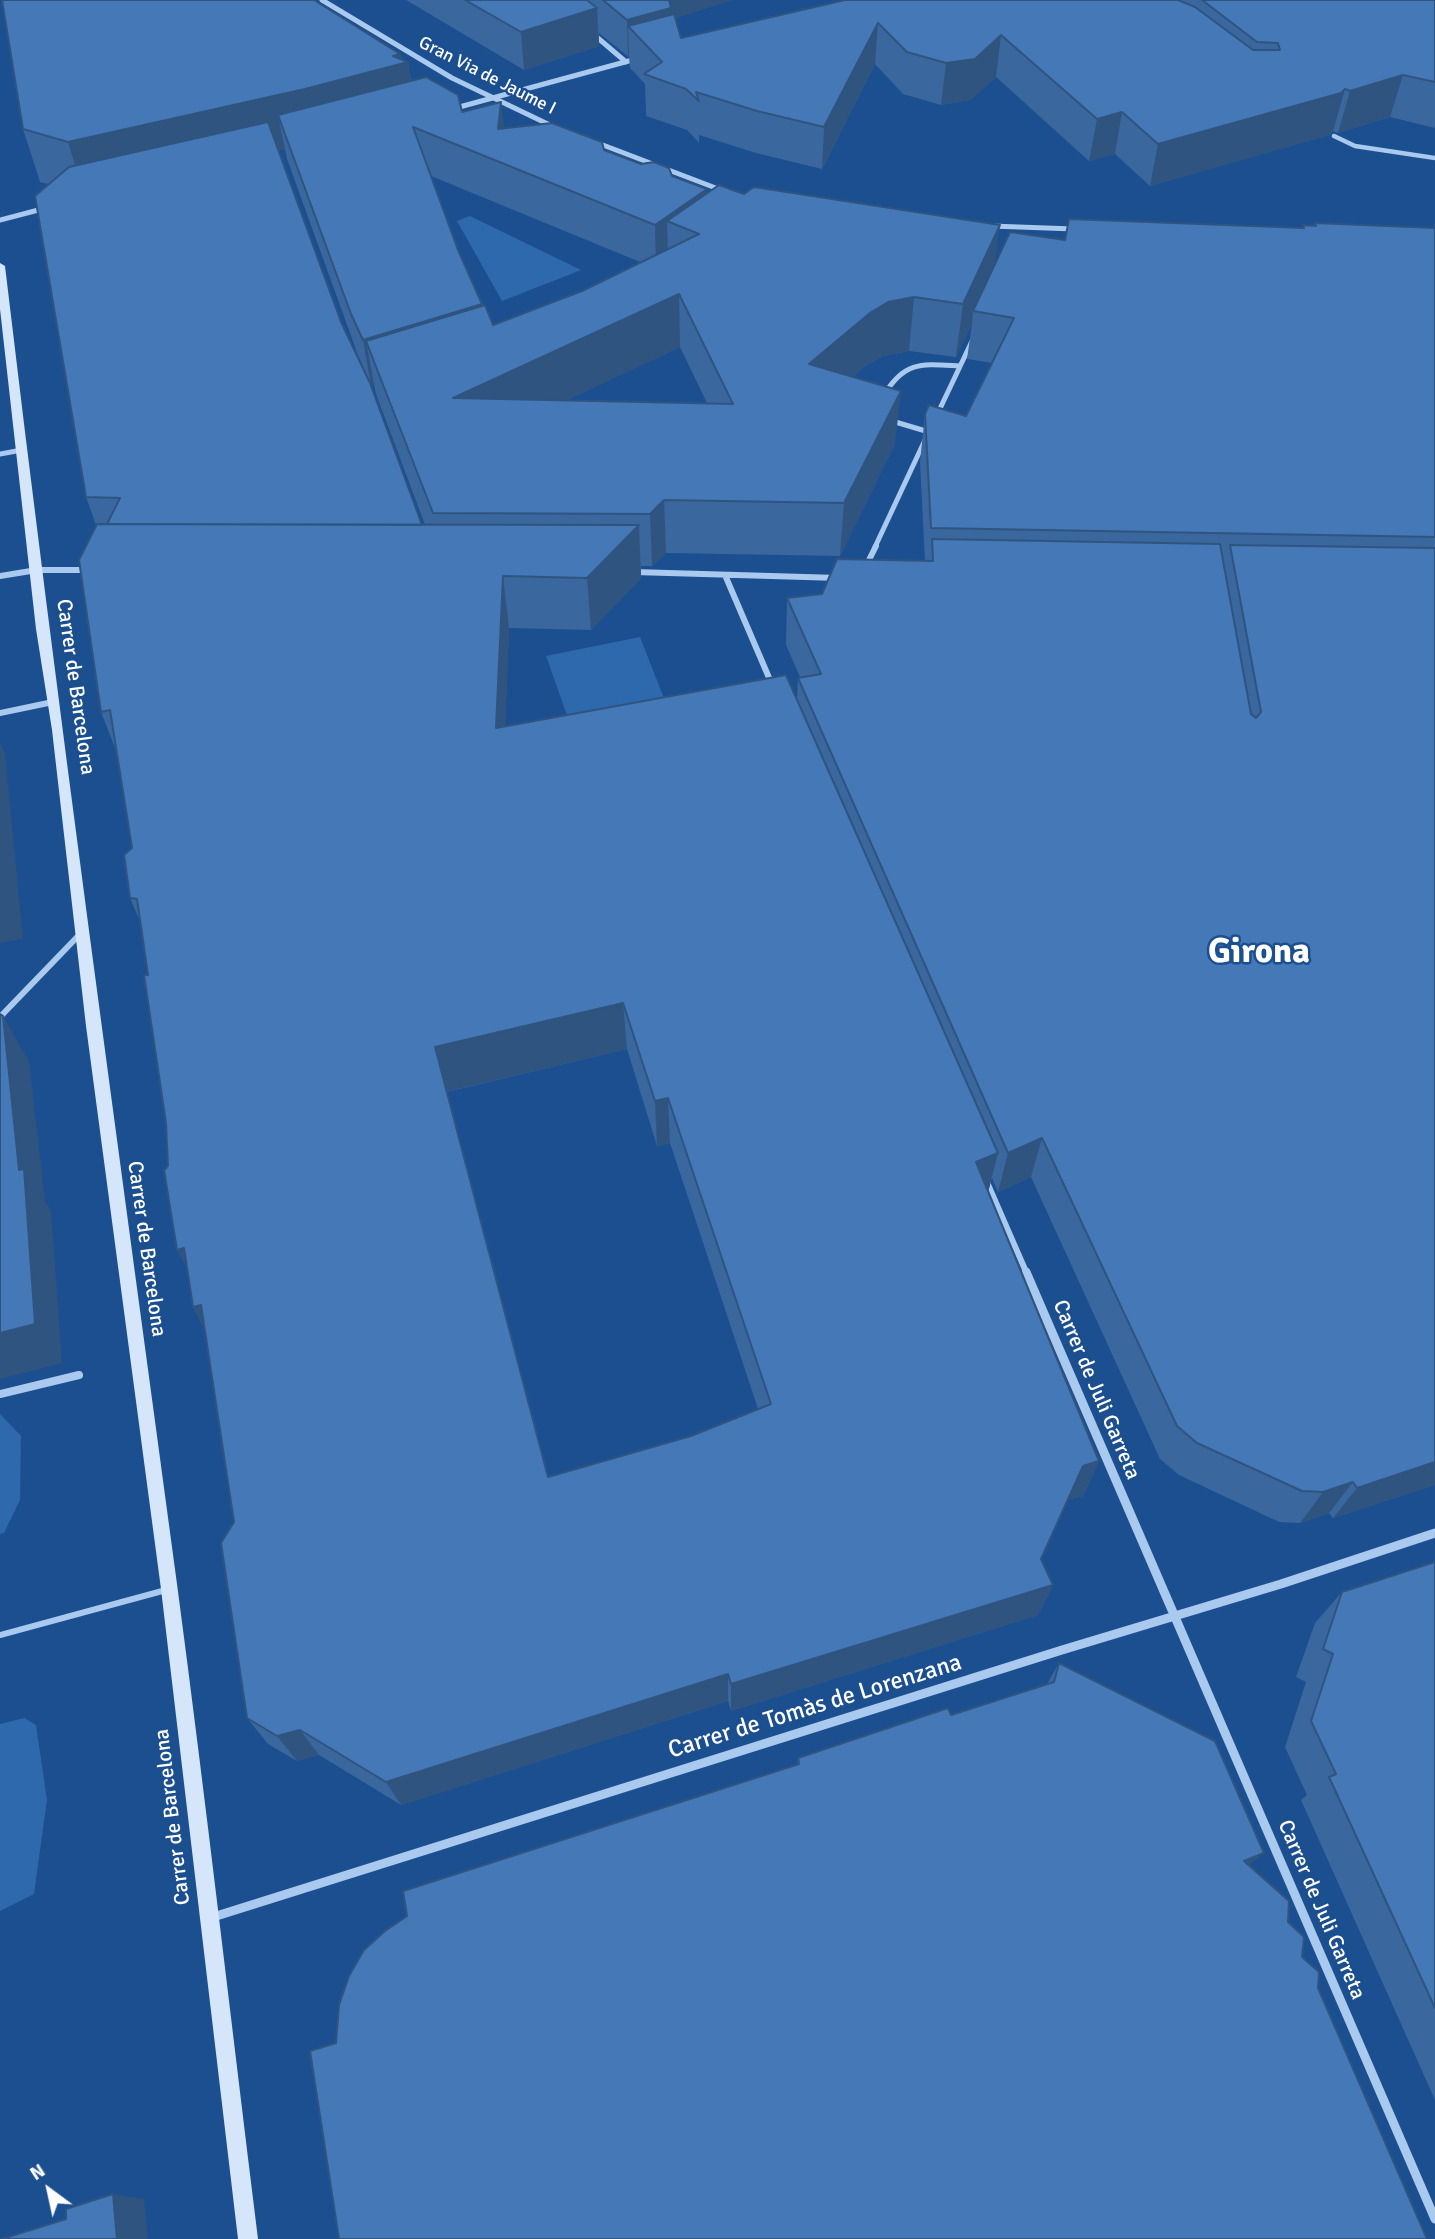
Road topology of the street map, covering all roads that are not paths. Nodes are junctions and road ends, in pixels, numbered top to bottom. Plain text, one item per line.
1 (322, 0) edge
2 (585, 27) edge
3 (638, 59) edge
4 (626, 62) junction
5 (491, 98) junction
6 (440, 113) edge
7 (563, 130) edge
8 (1334, 136) edge
9 (588, 140) edge
10 (1435, 158) edge
11 (724, 191) edge
12 (54, 206) edge
13 (0, 220) edge
14 (982, 226) edge
15 (1022, 227) junction
16 (1079, 229) edge
17 (1018, 238) edge
18 (0, 266) edge
19 (976, 330) edge
20 (960, 366) junction
21 (883, 402) edge
22 (888, 417) edge
23 (929, 432) junction
24 (22, 450) junction
25 (0, 454) edge
26 (865, 568) edge
27 (37, 570) junction
28 (92, 570) edge
29 (626, 572) edge
30 (725, 575) junction
31 (0, 576) edge
32 (849, 579) edge
33 (776, 695) edge
34 (53, 702) junction
35 (0, 713) edge
36 (82, 932) junction
37 (0, 1017) edge
38 (981, 1168) edge
39 (79, 1375) dead end
40 (0, 1394) edge
41 (1435, 1533) edge
42 (169, 1589) junction
43 (1175, 1616) junction
44 (0, 1635) edge
45 (207, 1919) junction
46 (1435, 2218) edge
47 (248, 2239) edge

1 - 5 street, Gran Via de Jaume I
2 - 4 street
3 - 4 street
4 - 5 street
5 - 6 street
5 - 7 street, Gran Via de Jaume I
8 - 10 street
9 - 11 street
12 - 13 street
14 - 15 street
15 - 16 street
15 - 17 street
18 - 24 main road, Carrer de Barcelona
19 - 20 street
20 - 21 street
20 - 23 street
22 - 23 street
23 - 26 street
24 - 25 street
24 - 27 main road, Carrer de Barcelona
27 - 28 street
27 - 31 street
27 - 34 main road, Carrer de Barcelona
29 - 30 street
30 - 32 street
30 - 33 street
34 - 35 street
34 - 36 main road, Carrer de Barcelona
36 - 37 street
36 - 42 main road, Carrer de Barcelona
38 - 43 street, Carrer de Juli Garreta
39 - 40 street
41 - 43 street, Carrer de Tomàs de Lorenzana
42 - 44 lane
42 - 45 main road, Carrer de Barcelona
43 - 45 street, Carrer de Tomàs de Lorenzana
43 - 46 street, Carrer de Juli Garreta
45 - 47 main road, Carrer de Barcelona

